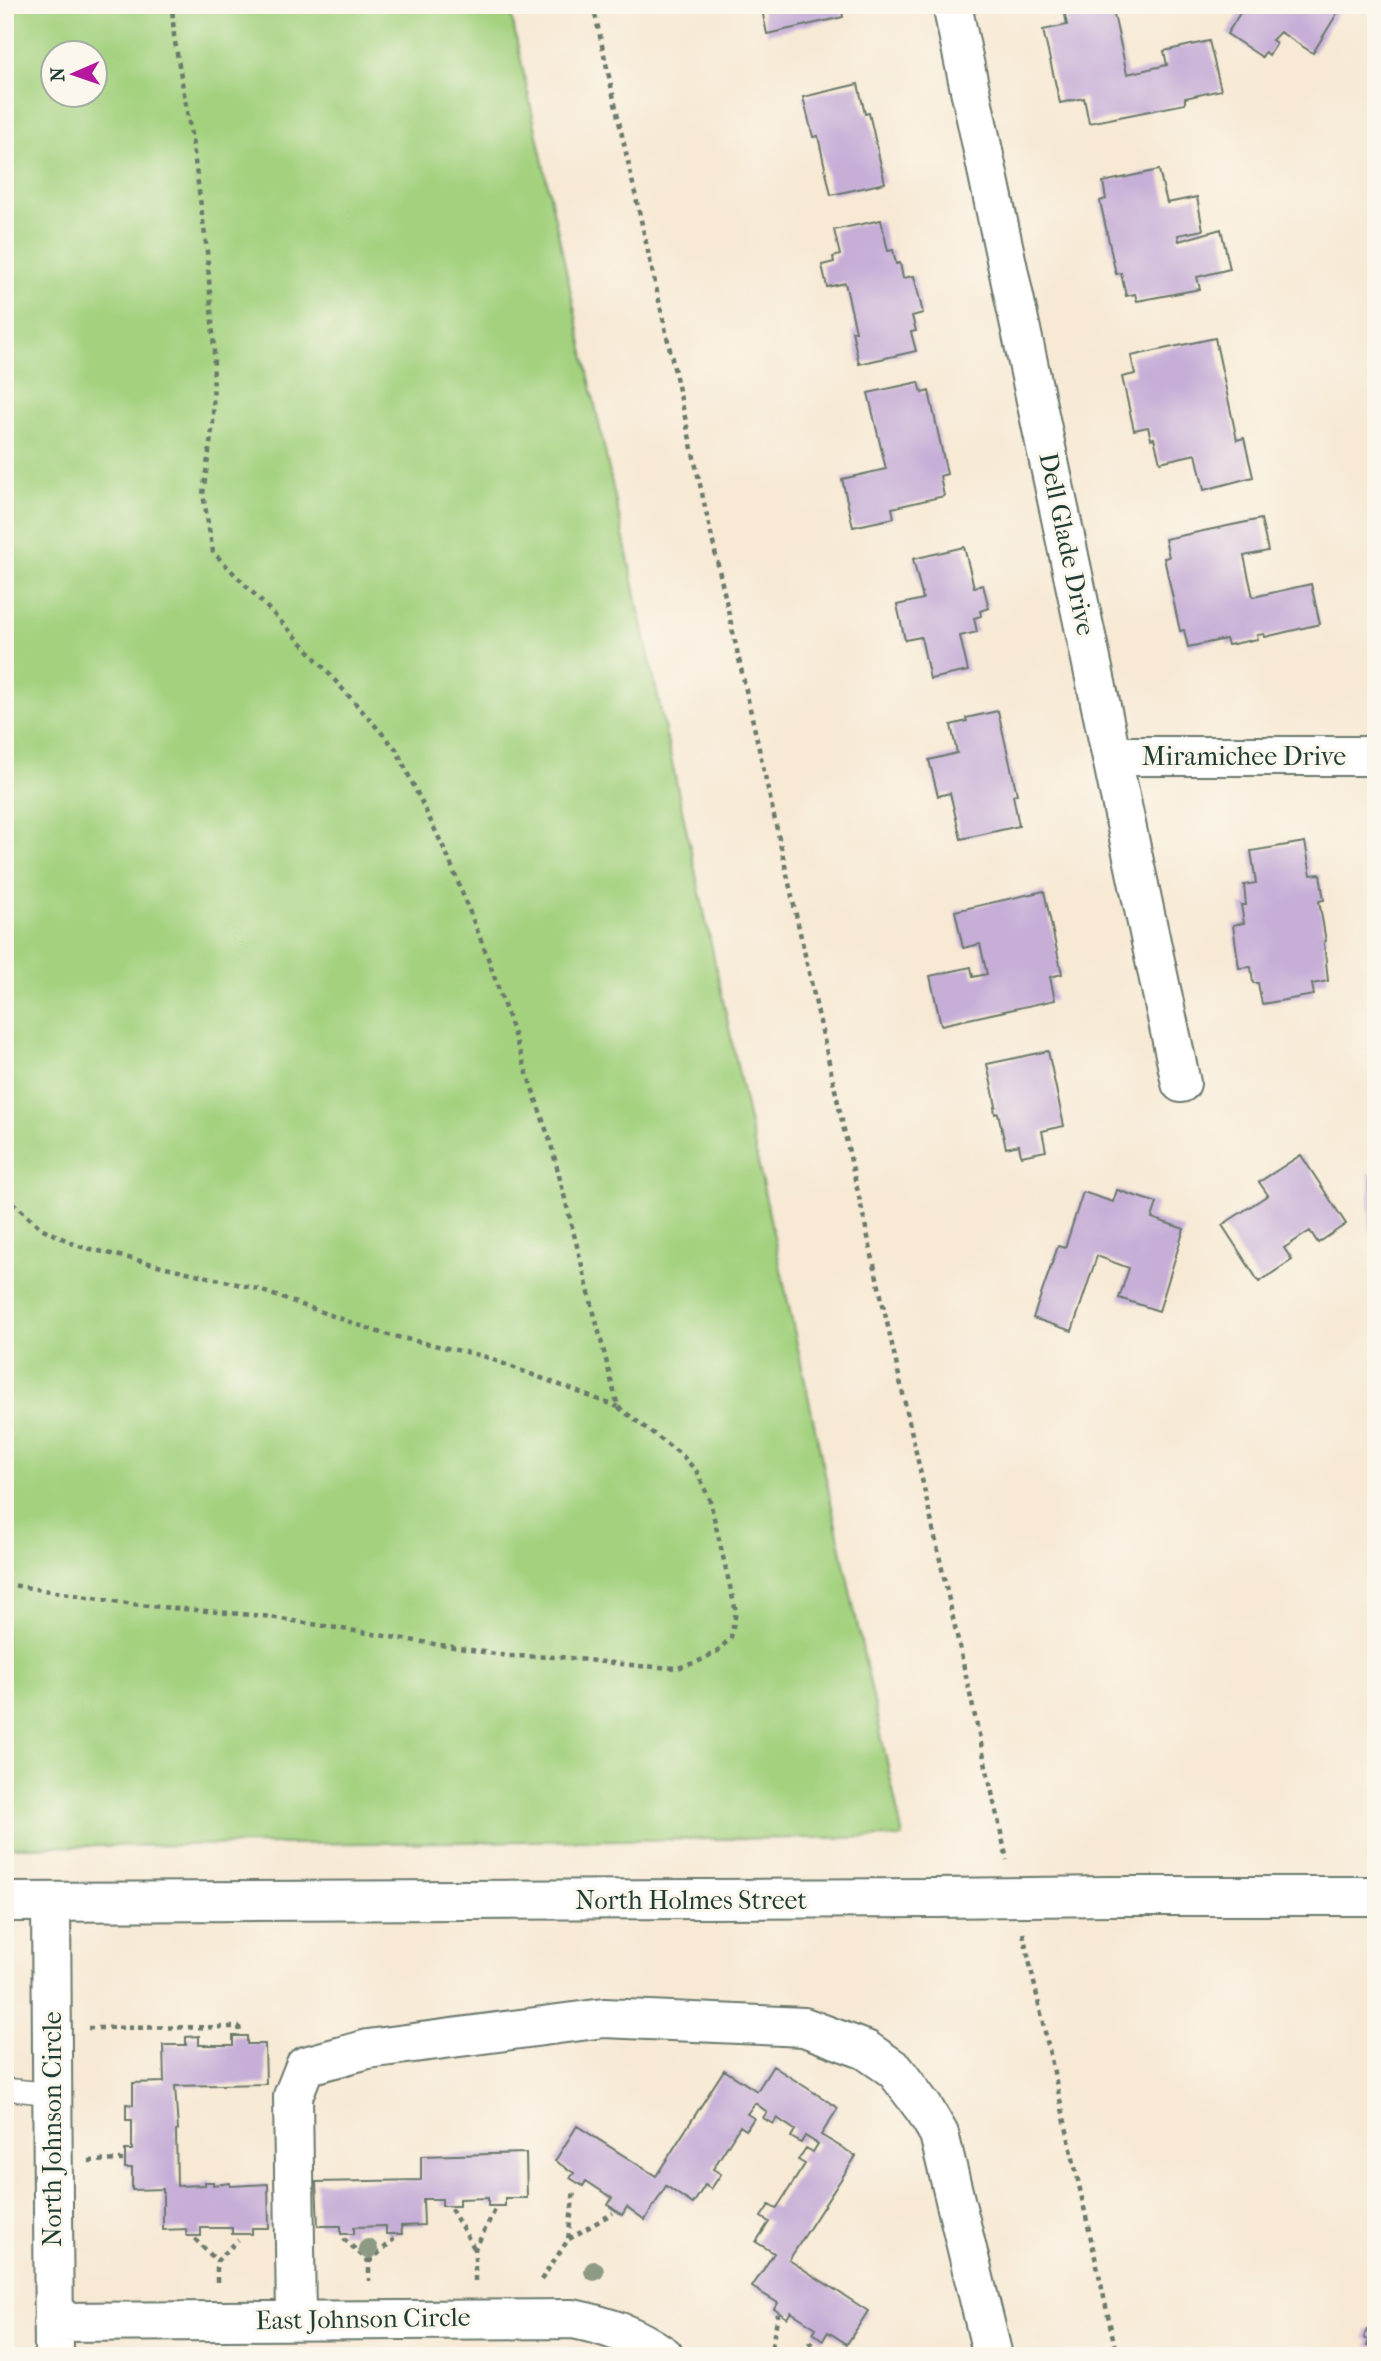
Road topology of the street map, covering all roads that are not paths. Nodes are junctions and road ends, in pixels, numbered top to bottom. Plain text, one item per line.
1 (952, 5) edge
2 (1112, 756) junction
3 (1376, 756) edge
4 (1181, 1083) dead end
5 (1376, 1896) edge
6 (5, 1902) edge
7 (51, 1902) junction
8 (5, 2089) edge
9 (52, 2094) junction
10 (296, 2319) junction
11 (53, 2339) edge
12 (664, 2356) edge
13 (993, 2356) edge

1 - 2 street, Dell Glade Drive
2 - 3 street, Miramichee Drive
2 - 4 street, Dell Glade Drive
5 - 7 street, North Holmes Street, bridge
6 - 7 street, North Holmes Street
7 - 9 street, North Johnson Circle
8 - 9 lane
9 - 11 street, North Johnson Circle
10 - 11 street, East Johnson Circle
10 - 12 street, East Johnson Circle
10 - 13 street

